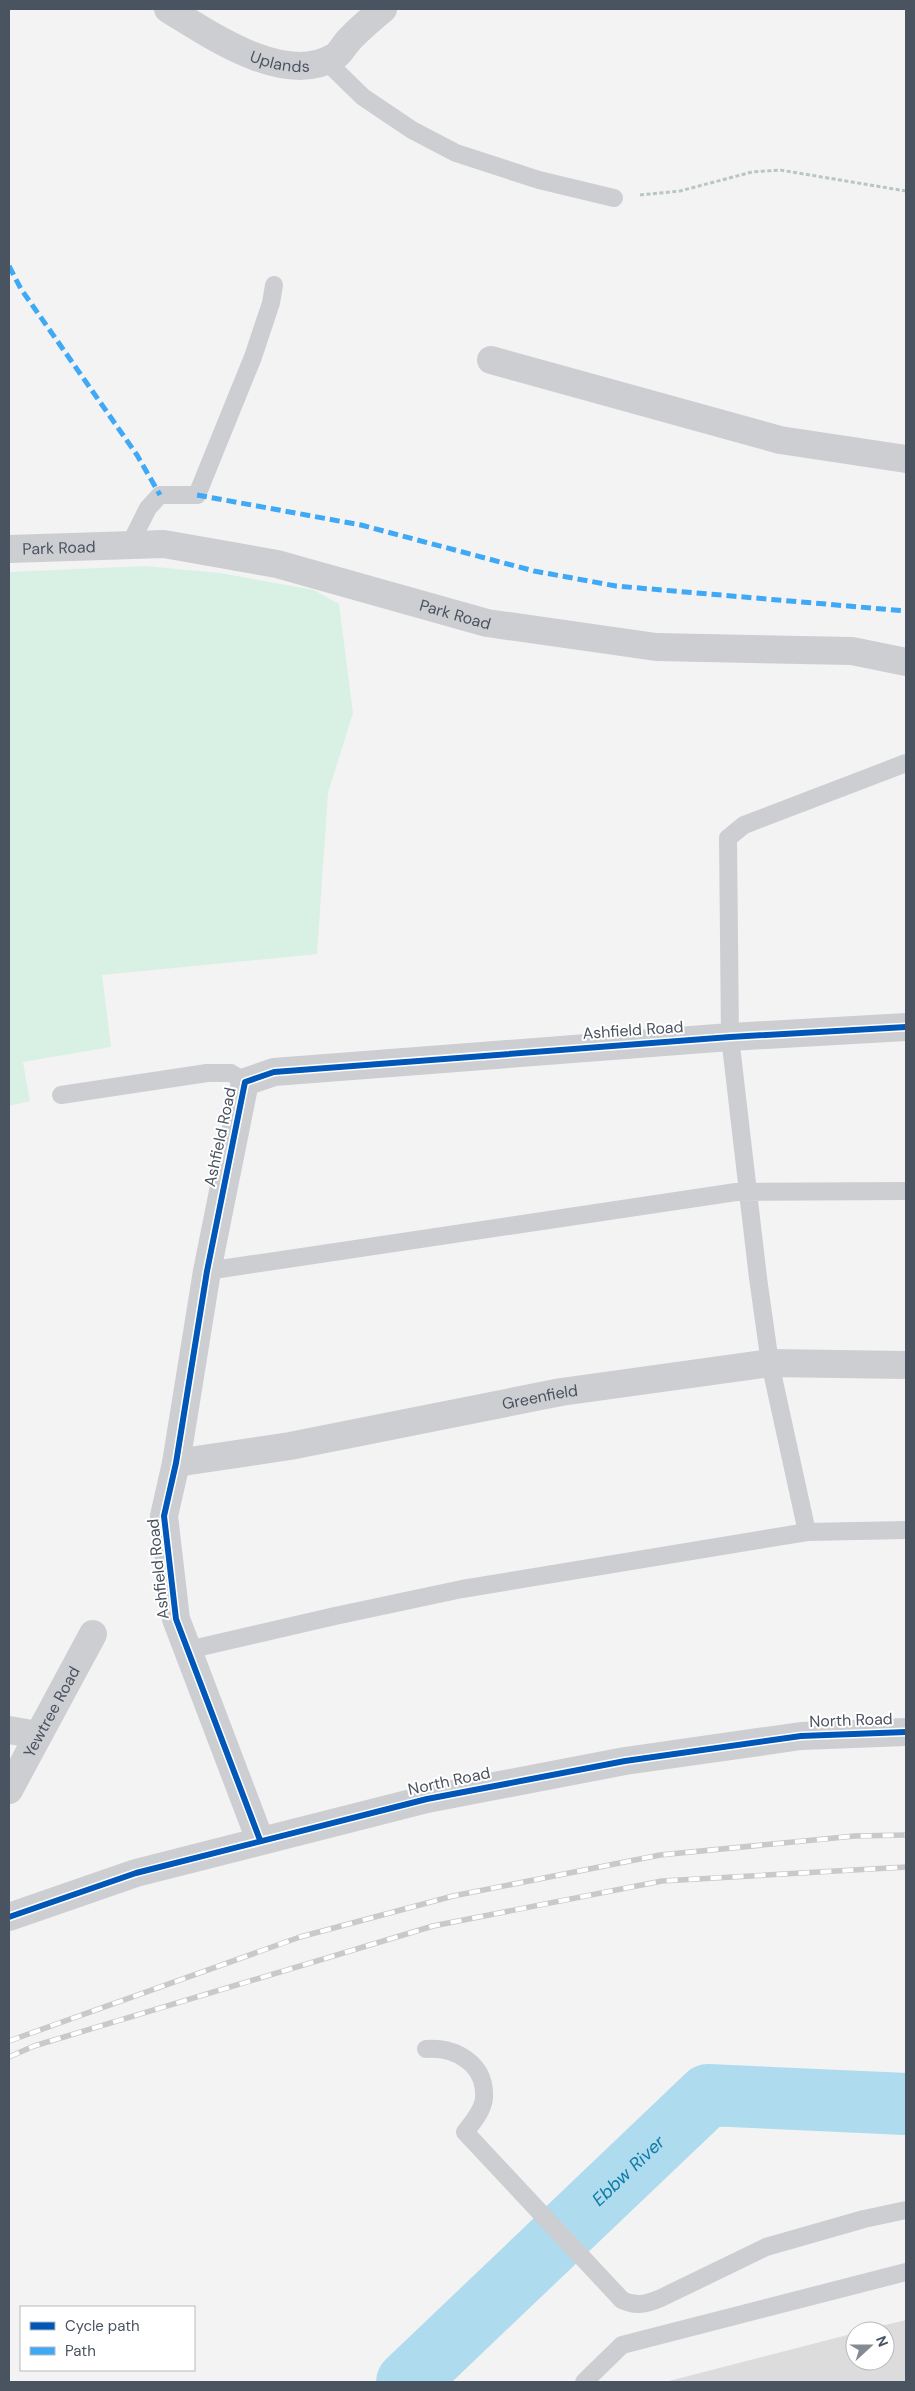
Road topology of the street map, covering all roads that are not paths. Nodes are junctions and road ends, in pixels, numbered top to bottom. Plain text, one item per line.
1 (168, 9) edge
2 (383, 9) edge
3 (326, 61) junction
4 (614, 198) road end
5 (274, 285) dead end
6 (491, 360) dead end
7 (906, 459) edge
8 (130, 544) junction
9 (9, 549) edge
10 (906, 662) edge
11 (906, 763) edge
12 (906, 1028) edge
13 (730, 1036) junction
14 (245, 1082) junction
15 (61, 1095) dead end
16 (906, 1191) edge
17 (748, 1192) junction
18 (207, 1271) junction
19 (770, 1363) junction
20 (906, 1365) edge
21 (176, 1463) junction
22 (906, 1530) edge
23 (807, 1532) junction
24 (94, 1634) dead end
25 (188, 1650) junction
26 (9, 1730) edge
27 (906, 1732) edge
28 (38, 1735) junction
29 (9, 1790) edge
30 (260, 1840) junction
31 (9, 1917) edge
32 (426, 2049) dead end
33 (906, 2210) edge
34 (906, 2272) edge
35 (584, 2382) edge

1 - 3 street, Uplands
2 - 3 street, Uplands
3 - 4 lane
5 - 8 lane
6 - 7 street
8 - 9 street, Park Road
8 - 10 street, Park Road
11 - 13 lane
12 - 13 street, Ashfield Road
13 - 14 street, Ashfield Road
13 - 17 lane
14 - 15 lane
14 - 18 street, Ashfield Road
16 - 17 lane
17 - 18 lane
17 - 19 lane
18 - 21 street, Ashfield Road
19 - 20 street, Greenfield
19 - 21 street, Greenfield
19 - 23 lane
21 - 25 street, Ashfield Road
22 - 23 lane
23 - 25 lane
24 - 28 street, Yewtree Road
25 - 30 street, Ashfield Road
26 - 28 street
27 - 30 street, North Road
28 - 29 street, Yewtree Road
30 - 31 street, North Road
32 - 33 lane
34 - 35 lane

